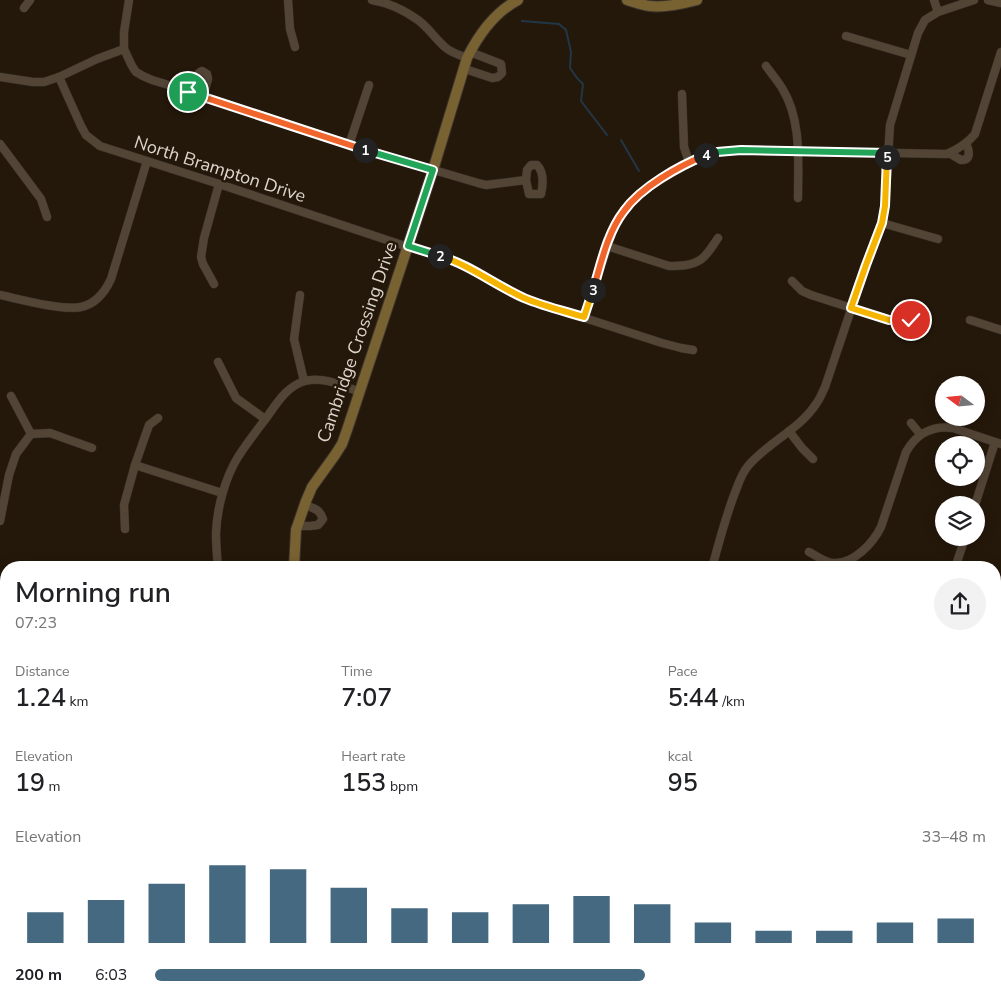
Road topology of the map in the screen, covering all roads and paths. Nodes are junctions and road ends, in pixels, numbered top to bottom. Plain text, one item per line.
1 (30, 0) edge
2 (129, 0) edge
3 (288, 0) edge
4 (372, 0) edge
5 (518, 0) edge
6 (627, 0) edge
7 (697, 0) edge
8 (934, 0) edge
9 (974, 0) edge
10 (988, 0) edge
11 (1001, 3) edge
12 (24, 8) dead end
13 (938, 12) junction
14 (846, 36) dead end
15 (295, 47) dead end
16 (124, 49) junction
17 (1001, 52) edge
18 (469, 55) junction
19 (911, 55) junction
20 (766, 66) dead end
21 (465, 69) junction
22 (0, 77) edge
23 (59, 77) junction
24 (369, 84) dead end
25 (188, 92) junction
26 (682, 94) dead end
27 (203, 97) junction
28 (966, 143) junction
29 (0, 144) edge
30 (349, 145) junction
31 (798, 150) junction
32 (949, 152) junction
33 (888, 153) junction
34 (147, 161) junction
35 (689, 162) junction
36 (433, 170) junction
37 (526, 180) dead end
38 (219, 184) junction
39 (798, 198) dead end
40 (47, 217) dead end
41 (882, 223) junction
42 (718, 238) dead end
43 (938, 239) dead end
44 (408, 246) junction
45 (607, 246) junction
46 (792, 282) dead end
47 (214, 284) dead end
48 (0, 295) edge
49 (300, 295) dead end
50 (851, 308) junction
51 (584, 317) junction
52 (911, 320) dead end
53 (970, 320) dead end
54 (1001, 330) edge
55 (693, 350) dead end
56 (218, 362) dead end
57 (304, 381) junction
58 (360, 392) junction
59 (11, 396) dead end
60 (158, 418) dead end
61 (265, 419) junction
62 (912, 423) dead end
63 (789, 431) junction
64 (31, 434) junction
65 (920, 434) junction
66 (998, 443) edge
67 (92, 448) dead end
68 (813, 459) dead end
69 (136, 465) junction
70 (222, 492) junction
71 (979, 496) edge
72 (304, 505) junction
73 (0, 521) edge
74 (298, 526) junction
75 (125, 529) dead end
76 (962, 546) edge
77 (809, 552) dead end
78 (218, 561) edge
79 (294, 561) edge
80 (714, 561) edge
81 (824, 561) edge
82 (845, 561) edge
83 (957, 561) edge

1 - 12 street
2 - 16 street
3 - 15 street
4 - 18 street
5 - 18 street, Cambridge Crossing Drive
6 - 7 street
8 - 13 street
9 - 13 street
10 - 11 street
13 - 19 street
14 - 19 street
16 - 23 street
16 - 25 street
17 - 28 street
18 - 21 street, Cambridge Crossing Drive
18 - 21 street
19 - 33 street
20 - 31 street
21 - 36 street, Cambridge Crossing Drive
22 - 23 street
23 - 34 street, North Brampton Drive
24 - 30 street
25 - 27 street
25 - 27 street
26 - 35 street
27 - 30 street
28 - 32 street
28 - 32 street
29 - 40 street
30 - 36 street
31 - 33 street
31 - 35 street
31 - 39 street
32 - 33 street
33 - 41 street
34 - 38 street, North Brampton Drive
34 - 48 street
35 - 45 street
36 - 37 street
36 - 44 street, Cambridge Crossing Drive
38 - 44 street, North Brampton Drive
38 - 47 street
41 - 43 street
41 - 50 street
42 - 45 street
44 - 51 street, North Brampton Drive
44 - 58 street, Cambridge Crossing Drive
45 - 51 street
46 - 50 street
49 - 57 street
50 - 52 street
50 - 63 street
51 - 55 street, North Brampton Drive
53 - 54 street
56 - 61 street
57 - 58 street
57 - 61 street
58 - 72 street, Cambridge Crossing Drive
59 - 64 street
60 - 69 street
61 - 70 street
62 - 65 street
63 - 68 street
63 - 80 street
64 - 67 street
64 - 73 street
65 - 66 street
65 - 82 street
66 - 71 street
69 - 70 street
69 - 75 street
70 - 78 street
72 - 74 street, Cambridge Crossing Drive
72 - 74 street
74 - 79 street, Cambridge Crossing Drive
76 - 83 street
77 - 81 street

